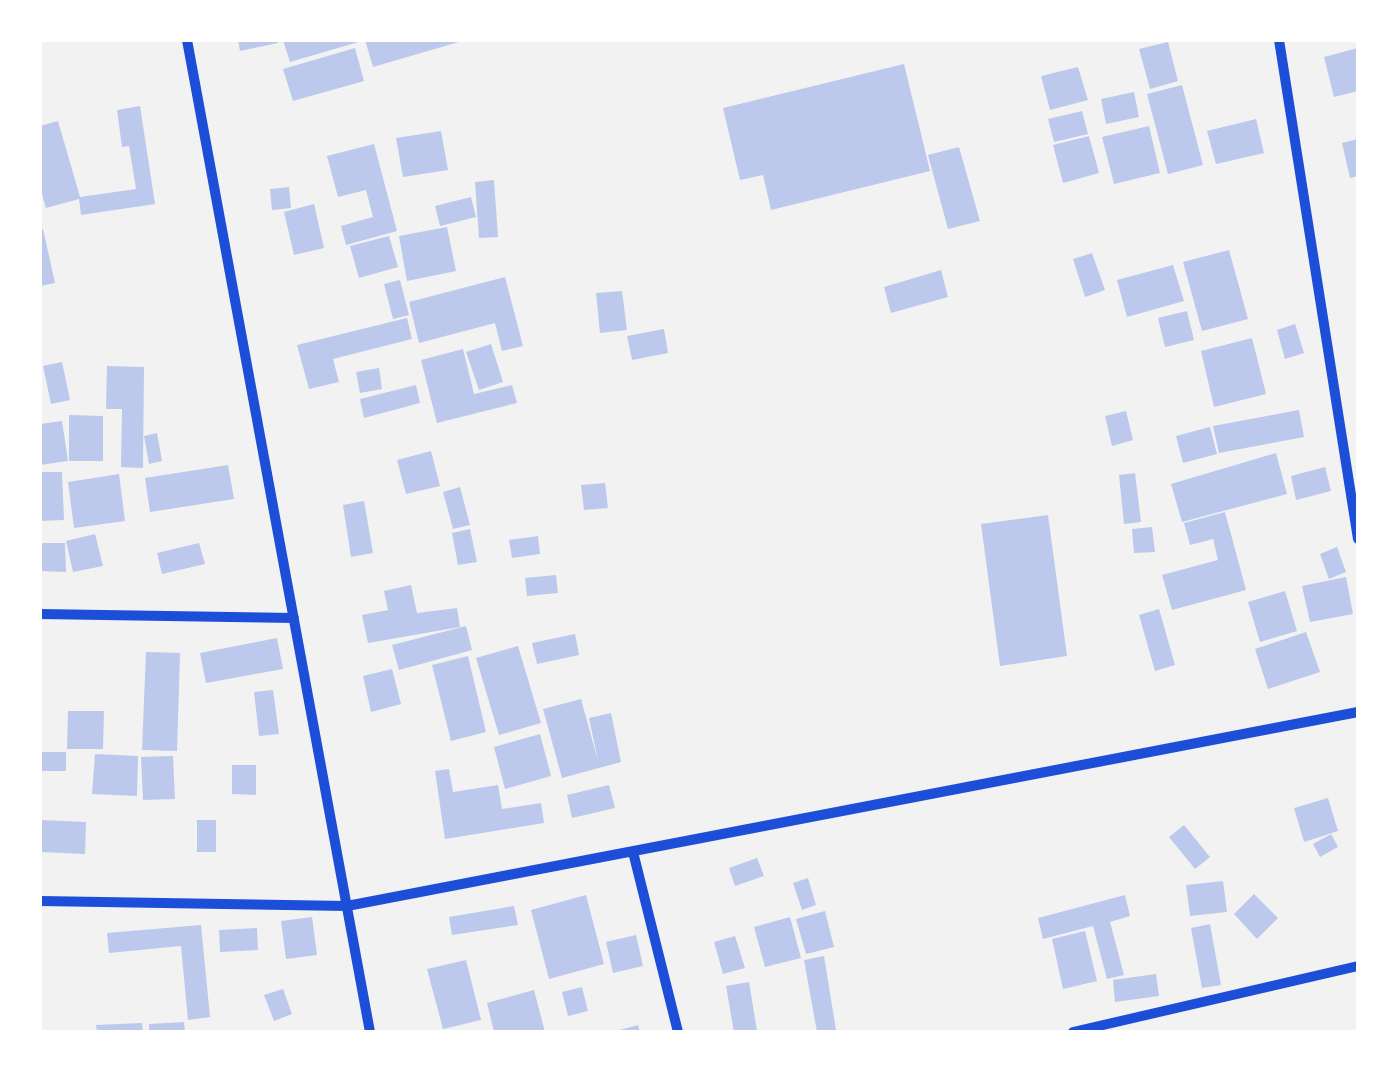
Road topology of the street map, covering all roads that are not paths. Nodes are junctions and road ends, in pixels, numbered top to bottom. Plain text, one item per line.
1 (187, 40) edge
2 (1279, 40) edge
3 (1358, 539) edge
4 (40, 614) edge
5 (294, 618) junction
6 (1358, 712) edge
7 (633, 852) junction
8 (40, 901) edge
9 (347, 906) junction
10 (1358, 966) edge
11 (370, 1032) edge
12 (678, 1032) edge
13 (1073, 1032) edge

1 - 5 street
2 - 3 street
4 - 5 street
5 - 9 street
6 - 7 street
7 - 9 street
7 - 12 street
8 - 9 street
9 - 11 street
10 - 13 street

